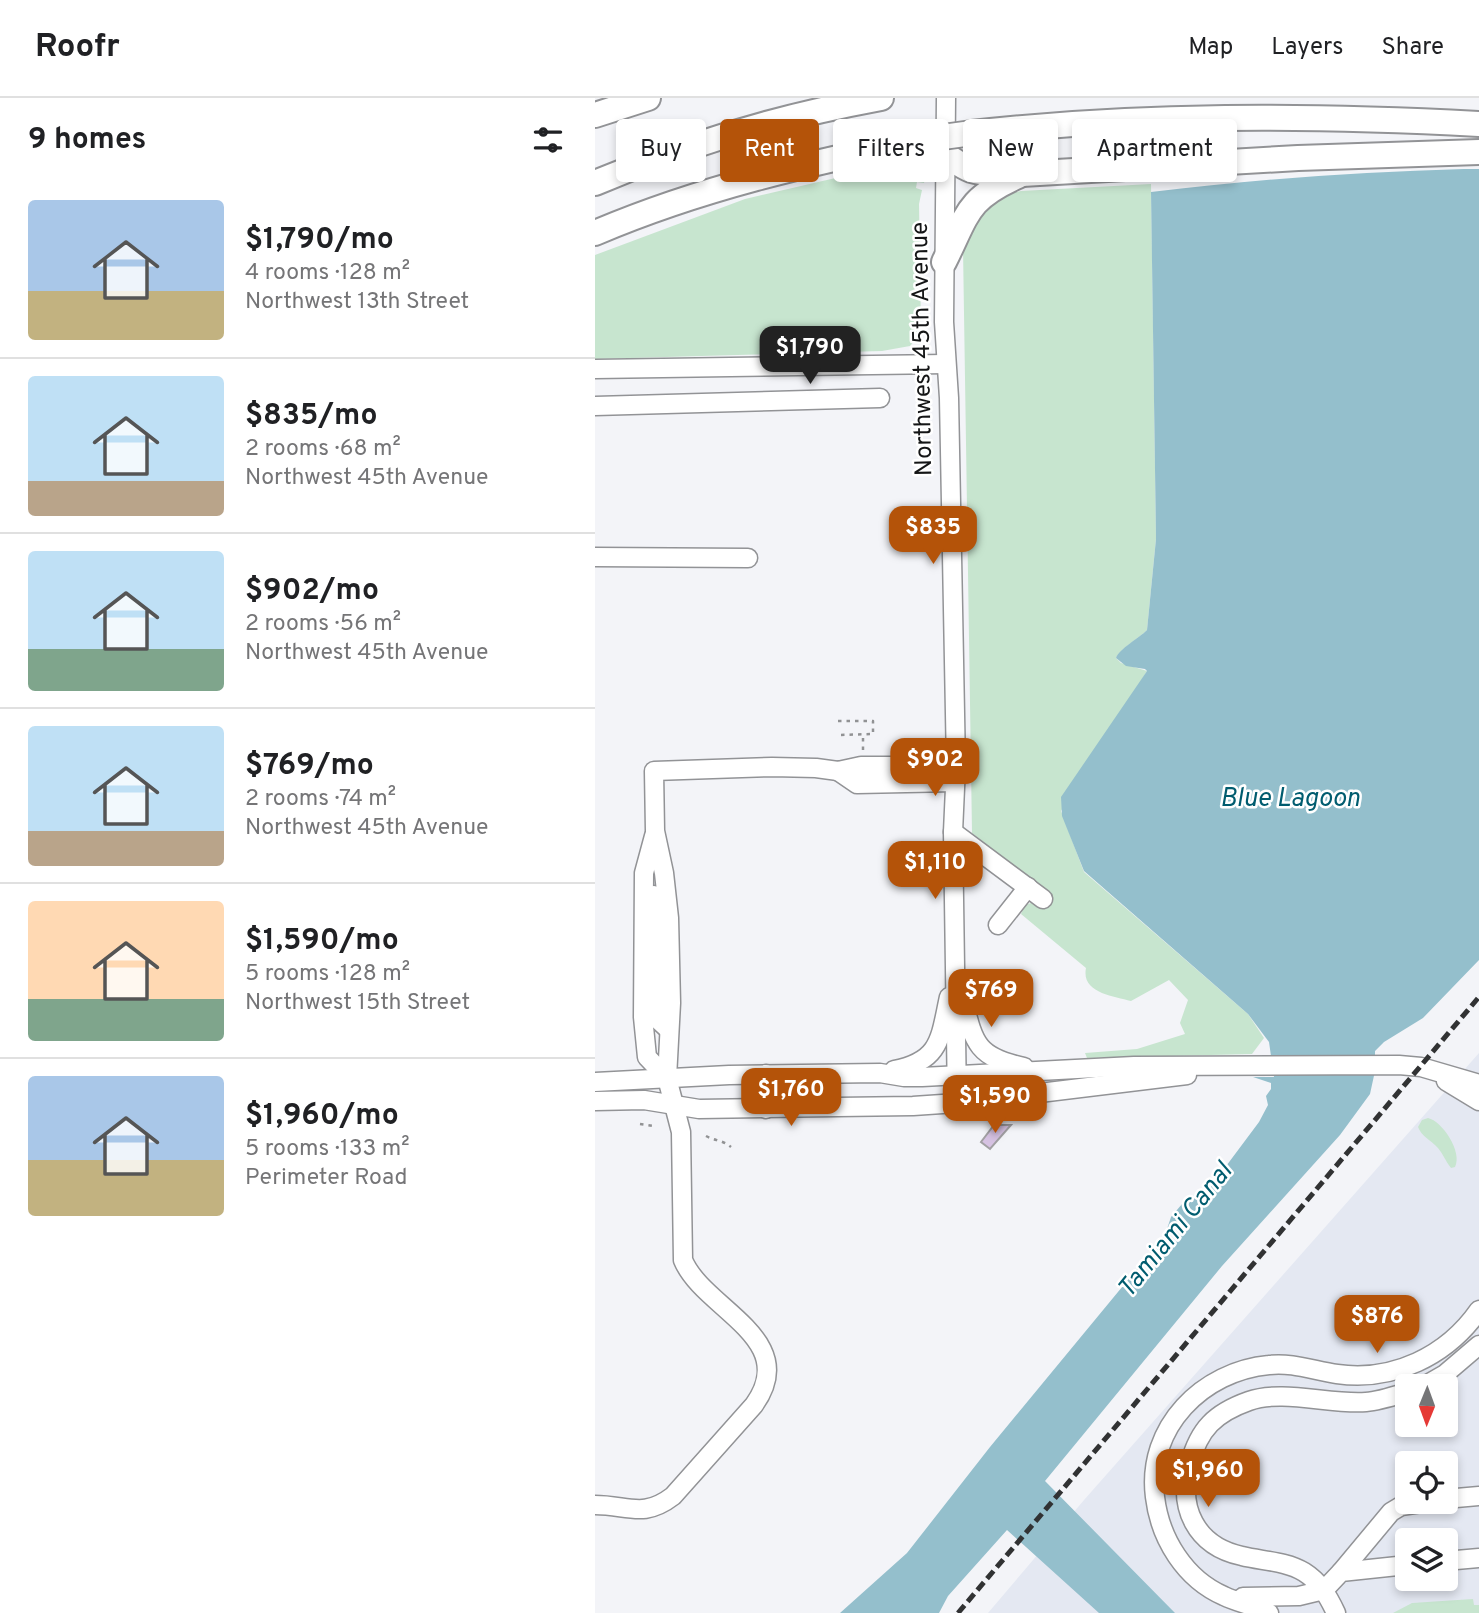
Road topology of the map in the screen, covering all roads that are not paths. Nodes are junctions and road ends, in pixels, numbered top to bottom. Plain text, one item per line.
1 (648, 98) edge
2 (881, 98) edge
3 (946, 98) edge
4 (595, 115) edge
5 (946, 119) edge
6 (1479, 124) edge
7 (1479, 152) edge
8 (1058, 172) edge
9 (946, 182) edge
10 (1003, 182) edge
11 (595, 183) edge
12 (595, 233) edge
13 (944, 261) junction
14 (946, 363) junction
15 (595, 369) edge
16 (880, 398) dead end
17 (595, 406) edge
18 (595, 557) edge
19 (748, 558) dead end
20 (955, 774) junction
21 (655, 831) junction
22 (953, 832) junction
23 (653, 873) dead end
24 (1028, 887) junction
25 (1043, 899) dead end
26 (998, 925) dead end
27 (955, 969) junction
28 (669, 1030) junction
29 (1255, 1066) junction
30 (1421, 1067) junction
31 (1048, 1071) junction
32 (880, 1073) junction
33 (767, 1074) junction
34 (957, 1075) junction
35 (667, 1078) junction
36 (595, 1082) edge
37 (1479, 1084) edge
38 (595, 1101) edge
39 (1479, 1101) edge
40 (957, 1103) junction
41 (674, 1105) junction
42 (766, 1109) junction
43 (1479, 1310) edge
44 (1479, 1345) edge
45 (1445, 1374) edge
46 (1395, 1395) edge
47 (1479, 1496) edge
48 (1458, 1498) edge
49 (595, 1505) edge
50 (1395, 1510) edge
51 (1479, 1558) edge
52 (1458, 1560) edge
53 (1395, 1566) edge
54 (1341, 1572) junction
55 (1324, 1590) junction
56 (1225, 1597) junction
57 (1269, 1613) edge
58 (1320, 1613) edge
59 (1336, 1613) edge

1 - 4 highway
2 - 11 highway
3 - 5 street, Northwest 45th Avenue
6 - 12 highway, bridge
7 - 8 highway
9 - 13 street, Northwest 45th Avenue
10 - 13 highway
13 - 14 street, Northwest 45th Avenue
14 - 15 street
14 - 20 street, Northwest 45th Avenue
16 - 17 street
18 - 19 street
20 - 21 street
20 - 22 street, Northwest 45th Avenue
21 - 28 street
21 - 35 street
22 - 24 street
22 - 27 street, Northwest 45th Avenue
23 - 28 street
24 - 25 street
24 - 26 street
27 - 31 street
27 - 32 street
27 - 34 street, Northwest 45th Avenue
28 - 35 street
29 - 30 street
29 - 31 street
29 - 40 street
30 - 37 street
30 - 39 street
31 - 34 street
32 - 33 street
32 - 34 street
33 - 35 street
33 - 42 street
34 - 40 street, Northwest 45th Avenue
35 - 36 street
35 - 41 street
38 - 41 street
40 - 42 street
41 - 42 street
41 - 49 street
43 - 56 street
44 - 45 street
46 - 55 street
47 - 48 street
50 - 54 street
51 - 52 street
53 - 54 street
54 - 55 street
55 - 56 street
55 - 58 street
55 - 59 street
56 - 57 street

